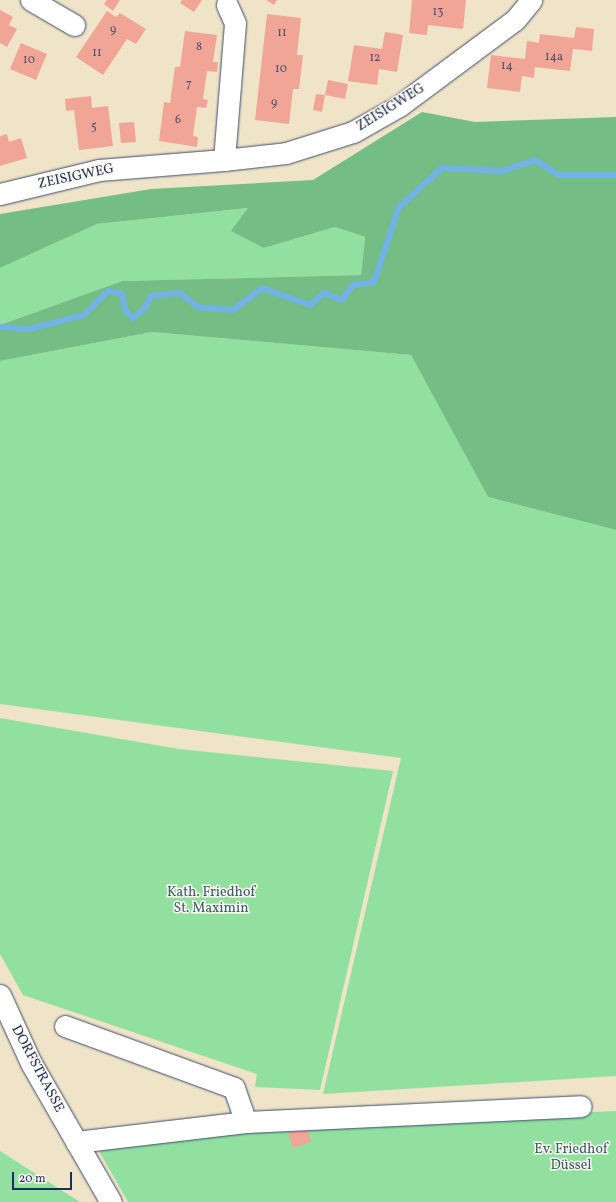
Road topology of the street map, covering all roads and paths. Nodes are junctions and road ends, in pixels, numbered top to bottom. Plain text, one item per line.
1 (31, 0) edge
2 (531, 0) edge
3 (227, 5) dead end
4 (74, 25) dead end
5 (224, 160) junction
6 (0, 194) edge
7 (0, 995) edge
8 (65, 1026) dead end
9 (580, 1106) dead end
10 (246, 1122) junction
11 (76, 1142) junction
12 (111, 1202) edge

1 - 4 street
2 - 5 street, ZEISIGWEG
3 - 5 street
5 - 6 street, ZEISIGWEG
7 - 11 street, DORFSTRASSE
8 - 10 street
9 - 10 street
10 - 11 street
11 - 12 street, DORFSTRASSE

